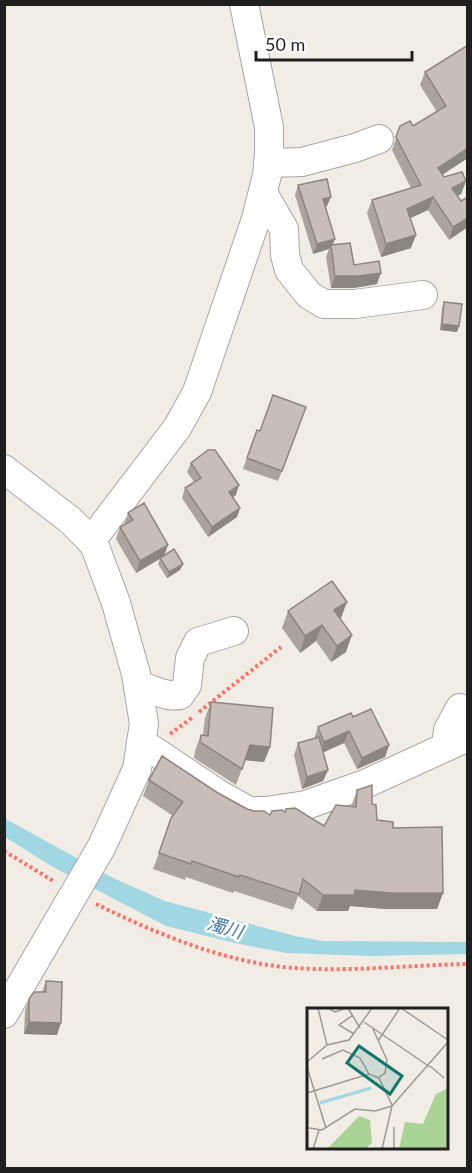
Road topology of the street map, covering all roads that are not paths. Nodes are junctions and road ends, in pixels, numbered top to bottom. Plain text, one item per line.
1 (244, 4) edge
2 (379, 138) dead end
3 (268, 163) junction
4 (262, 193) junction
5 (423, 295) dead end
6 (4, 469) edge
7 (91, 541) junction
8 (234, 631) dead end
9 (138, 686) junction
10 (460, 708) dead end
11 (457, 742) edge
12 (146, 745) junction
13 (4, 1014) edge

1 - 3 street
2 - 3 street
3 - 4 street
4 - 5 street
4 - 7 street
6 - 7 street
7 - 9 street
8 - 9 street
9 - 12 street
10 - 11 street
11 - 12 street
12 - 13 street

